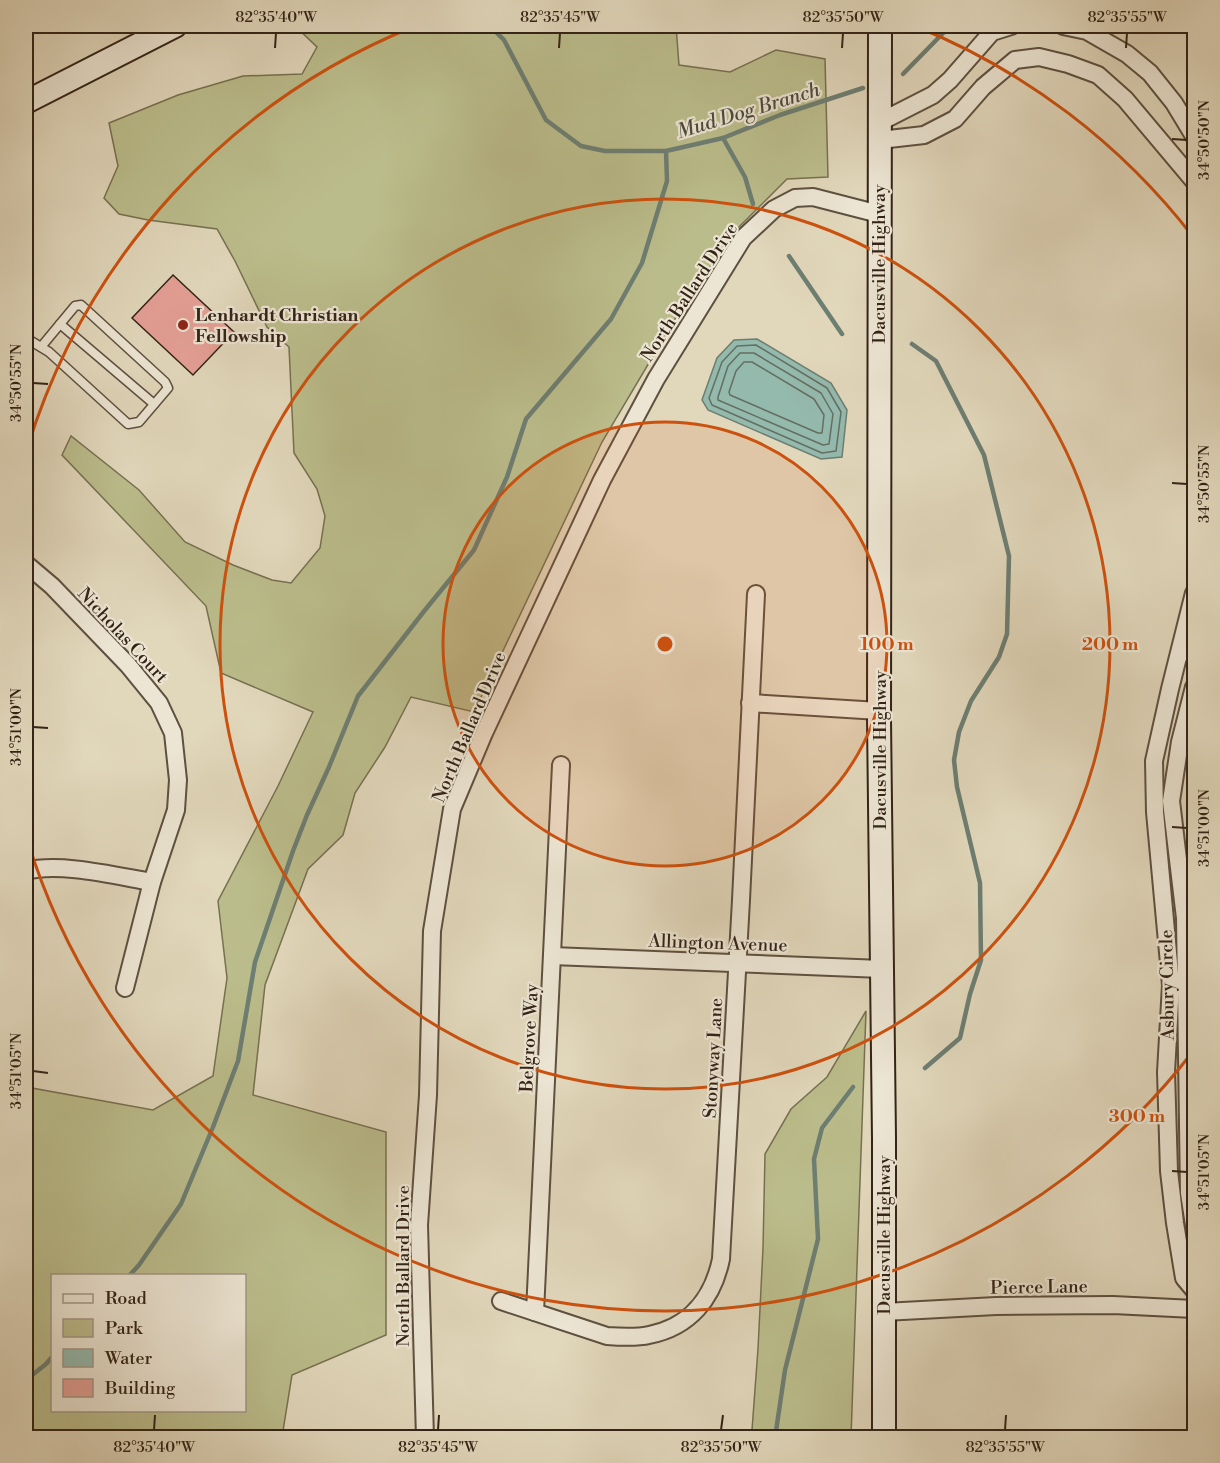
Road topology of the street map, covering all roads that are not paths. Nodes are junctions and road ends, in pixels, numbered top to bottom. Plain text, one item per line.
1 (175, 26) edge
2 (880, 26) edge
3 (1011, 26) edge
4 (1063, 26) edge
5 (26, 102) edge
6 (880, 131) junction
7 (1194, 136) edge
8 (1194, 181) edge
9 (879, 214) junction
10 (60, 324) junction
11 (26, 338) edge
12 (40, 347) junction
13 (154, 404) junction
14 (26, 564) edge
15 (1194, 593) edge
16 (756, 594) dead end
17 (1187, 653) edge
18 (1194, 687) edge
19 (750, 704) junction
20 (879, 711) junction
21 (1161, 730) junction
22 (1181, 735) junction
23 (561, 765) dead end
24 (1176, 840) junction
25 (1158, 842) junction
26 (26, 872) edge
27 (152, 882) junction
28 (1183, 898) junction
29 (1162, 900) junction
30 (552, 956) junction
31 (738, 963) junction
32 (882, 969) junction
33 (124, 988) dead end
34 (1166, 1072) junction
35 (1188, 1072) junction
36 (1168, 1155) junction
37 (1189, 1156) junction
38 (1172, 1193) junction
39 (1189, 1193) junction
40 (1194, 1224) edge
41 (1194, 1290) edge
42 (501, 1301) dead end
43 (1194, 1309) edge
44 (535, 1312) junction
45 (884, 1312) junction
46 (425, 1437) edge
47 (884, 1437) edge

1 - 5 main road
2 - 6 main road, Dacusville Highway
3 - 6 street
4 - 7 street
6 - 8 street
6 - 9 main road, Dacusville Highway
9 - 20 main road, Dacusville Highway
9 - 46 street, North Ballard Drive
10 - 12 lane
10 - 13 lane
10 - 13 lane
11 - 12 lane
12 - 13 lane
14 - 27 street, Nicholas Court
15 - 17 street, Asbury Circle
16 - 19 street, Stonyway Lane
17 - 21 street, Asbury Circle
18 - 22 street, Asbury Circle
19 - 20 street
19 - 31 street, Stonyway Lane
20 - 32 main road, Dacusville Highway
21 - 22 street
21 - 25 street, Asbury Circle
22 - 24 street, Asbury Circle
23 - 30 street, Belgrove Way
24 - 25 street
24 - 28 street, Asbury Circle
25 - 29 street, Asbury Circle
26 - 27 street
27 - 33 street, Nicholas Court
28 - 29 street
28 - 35 street, Asbury Circle
29 - 34 street, Asbury Circle
30 - 31 street, Allington Avenue
30 - 44 street, Belgrove Way
31 - 32 street, Allington Avenue
31 - 44 street, Stonyway Lane
32 - 45 main road, Dacusville Highway
34 - 35 street
34 - 36 street, Asbury Circle
35 - 37 street, Asbury Circle
36 - 37 street
36 - 38 street, Asbury Circle
37 - 39 street, Asbury Circle
38 - 39 street
38 - 41 street, Asbury Circle
39 - 40 street, Asbury Circle
42 - 44 street, Stonyway Lane
43 - 45 street, Pierce Lane
45 - 47 main road, Dacusville Highway

